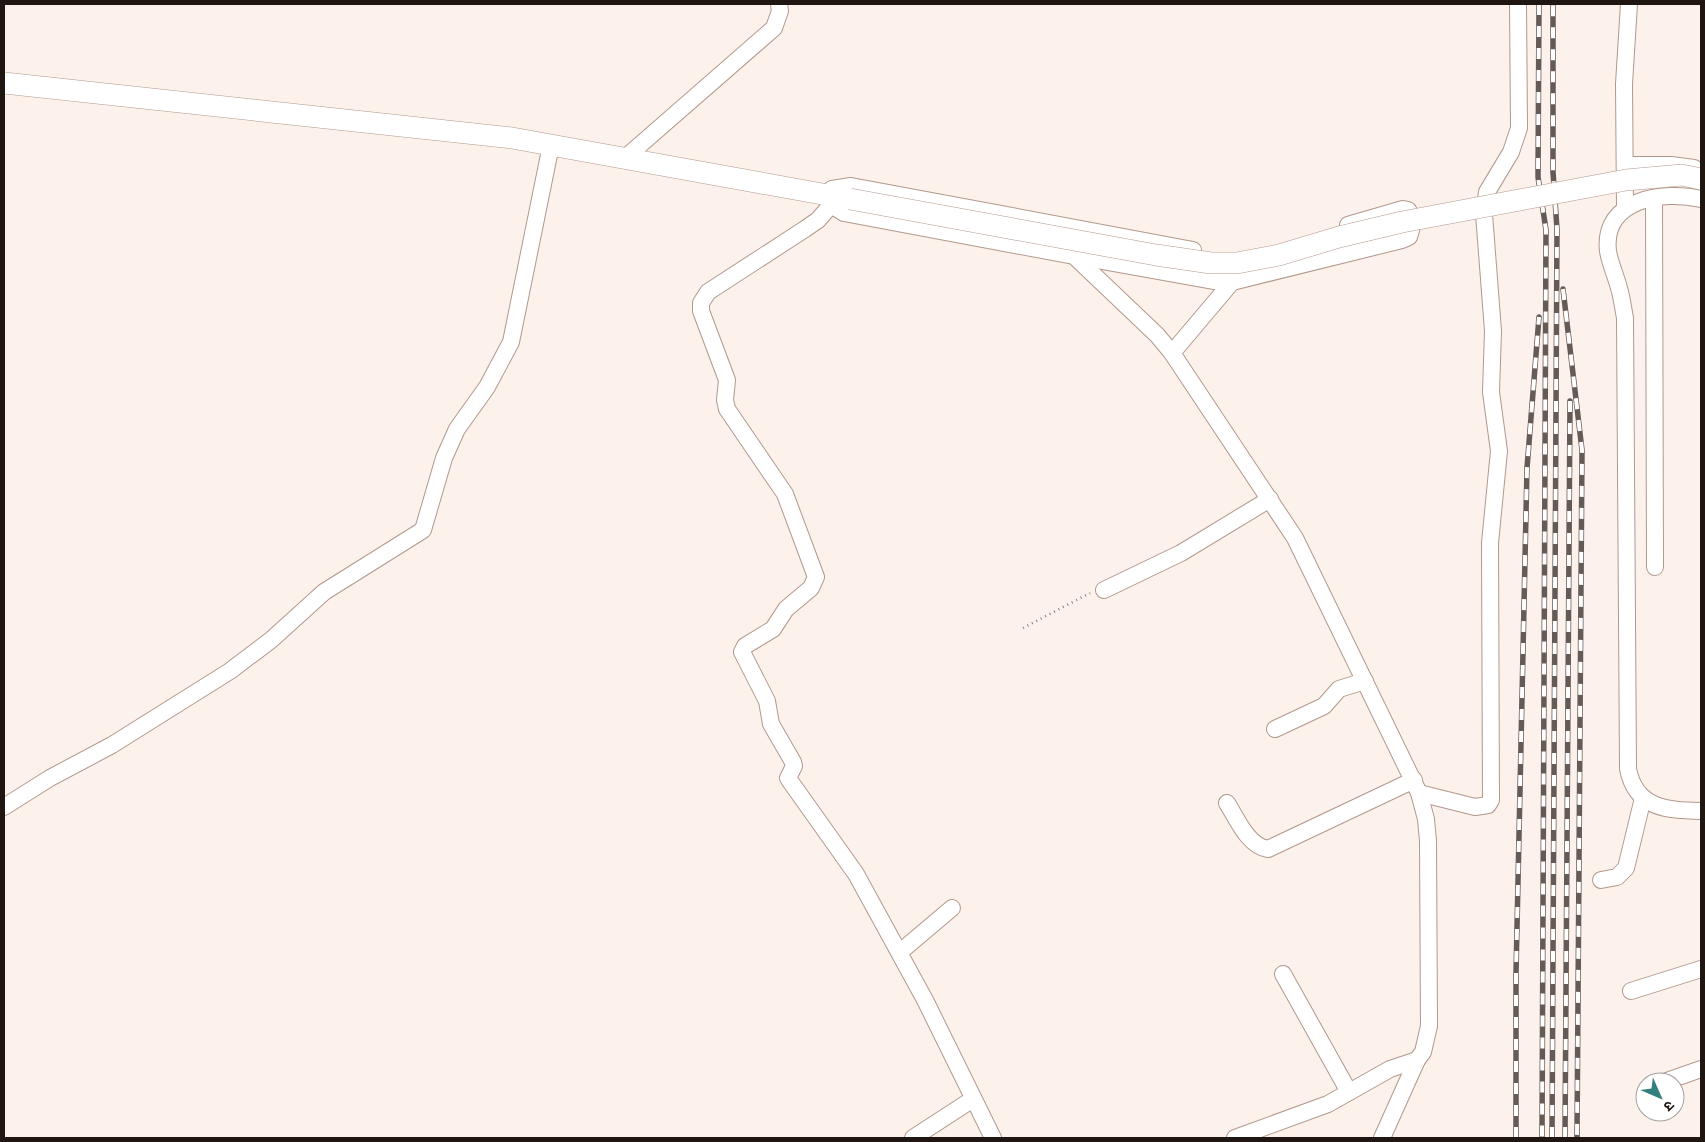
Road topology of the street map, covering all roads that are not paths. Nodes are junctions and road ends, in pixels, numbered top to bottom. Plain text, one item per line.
1 (779, 4) edge
2 (1518, 4) edge
3 (1629, 4) edge
4 (4, 83) edge
5 (551, 145) junction
6 (625, 158) junction
7 (1625, 165) junction
8 (1701, 170) edge
9 (1701, 179) edge
10 (1654, 198) junction
11 (836, 199) junction
12 (1701, 199) edge
13 (1625, 208) junction
14 (1074, 256) junction
15 (1232, 282) junction
16 (1172, 353) junction
17 (1270, 499) junction
18 (1654, 567) dead end
19 (1104, 590) road end
20 (1366, 681) junction
21 (1275, 729) dead end
22 (1417, 786) junction
23 (1643, 798) junction
24 (1228, 803) dead end
25 (4, 807) edge
26 (1701, 811) edge
27 (1601, 880) dead end
28 (952, 908) dead end
29 (900, 952) junction
30 (1701, 969) edge
31 (1283, 974) dead end
32 (1632, 991) dead end
33 (1417, 1060) junction
34 (1701, 1069) edge
35 (1685, 1075) edge
36 (1349, 1092) junction
37 (974, 1099) junction
38 (913, 1138) edge
39 (993, 1138) edge
40 (1235, 1138) edge
41 (1382, 1138) edge

1 - 6 street
2 - 22 street
3 - 7 street
4 - 5 main road
5 - 6 main road
5 - 25 street
6 - 11 main road
7 - 8 street
7 - 13 street
9 - 11 main road, bridge
10 - 12 street
10 - 13 street
10 - 18 street
11 - 14 street
11 - 15 street
11 - 29 street
13 - 23 street
14 - 15 street
14 - 16 street
15 - 16 street
16 - 17 street
17 - 19 street
17 - 20 street
20 - 21 street
20 - 22 street
22 - 24 street
22 - 33 street
23 - 26 street
23 - 27 street
28 - 29 street
29 - 37 street
30 - 32 street
31 - 36 street
33 - 36 street
33 - 41 street
34 - 35 street
36 - 40 street
37 - 38 street
37 - 39 street

